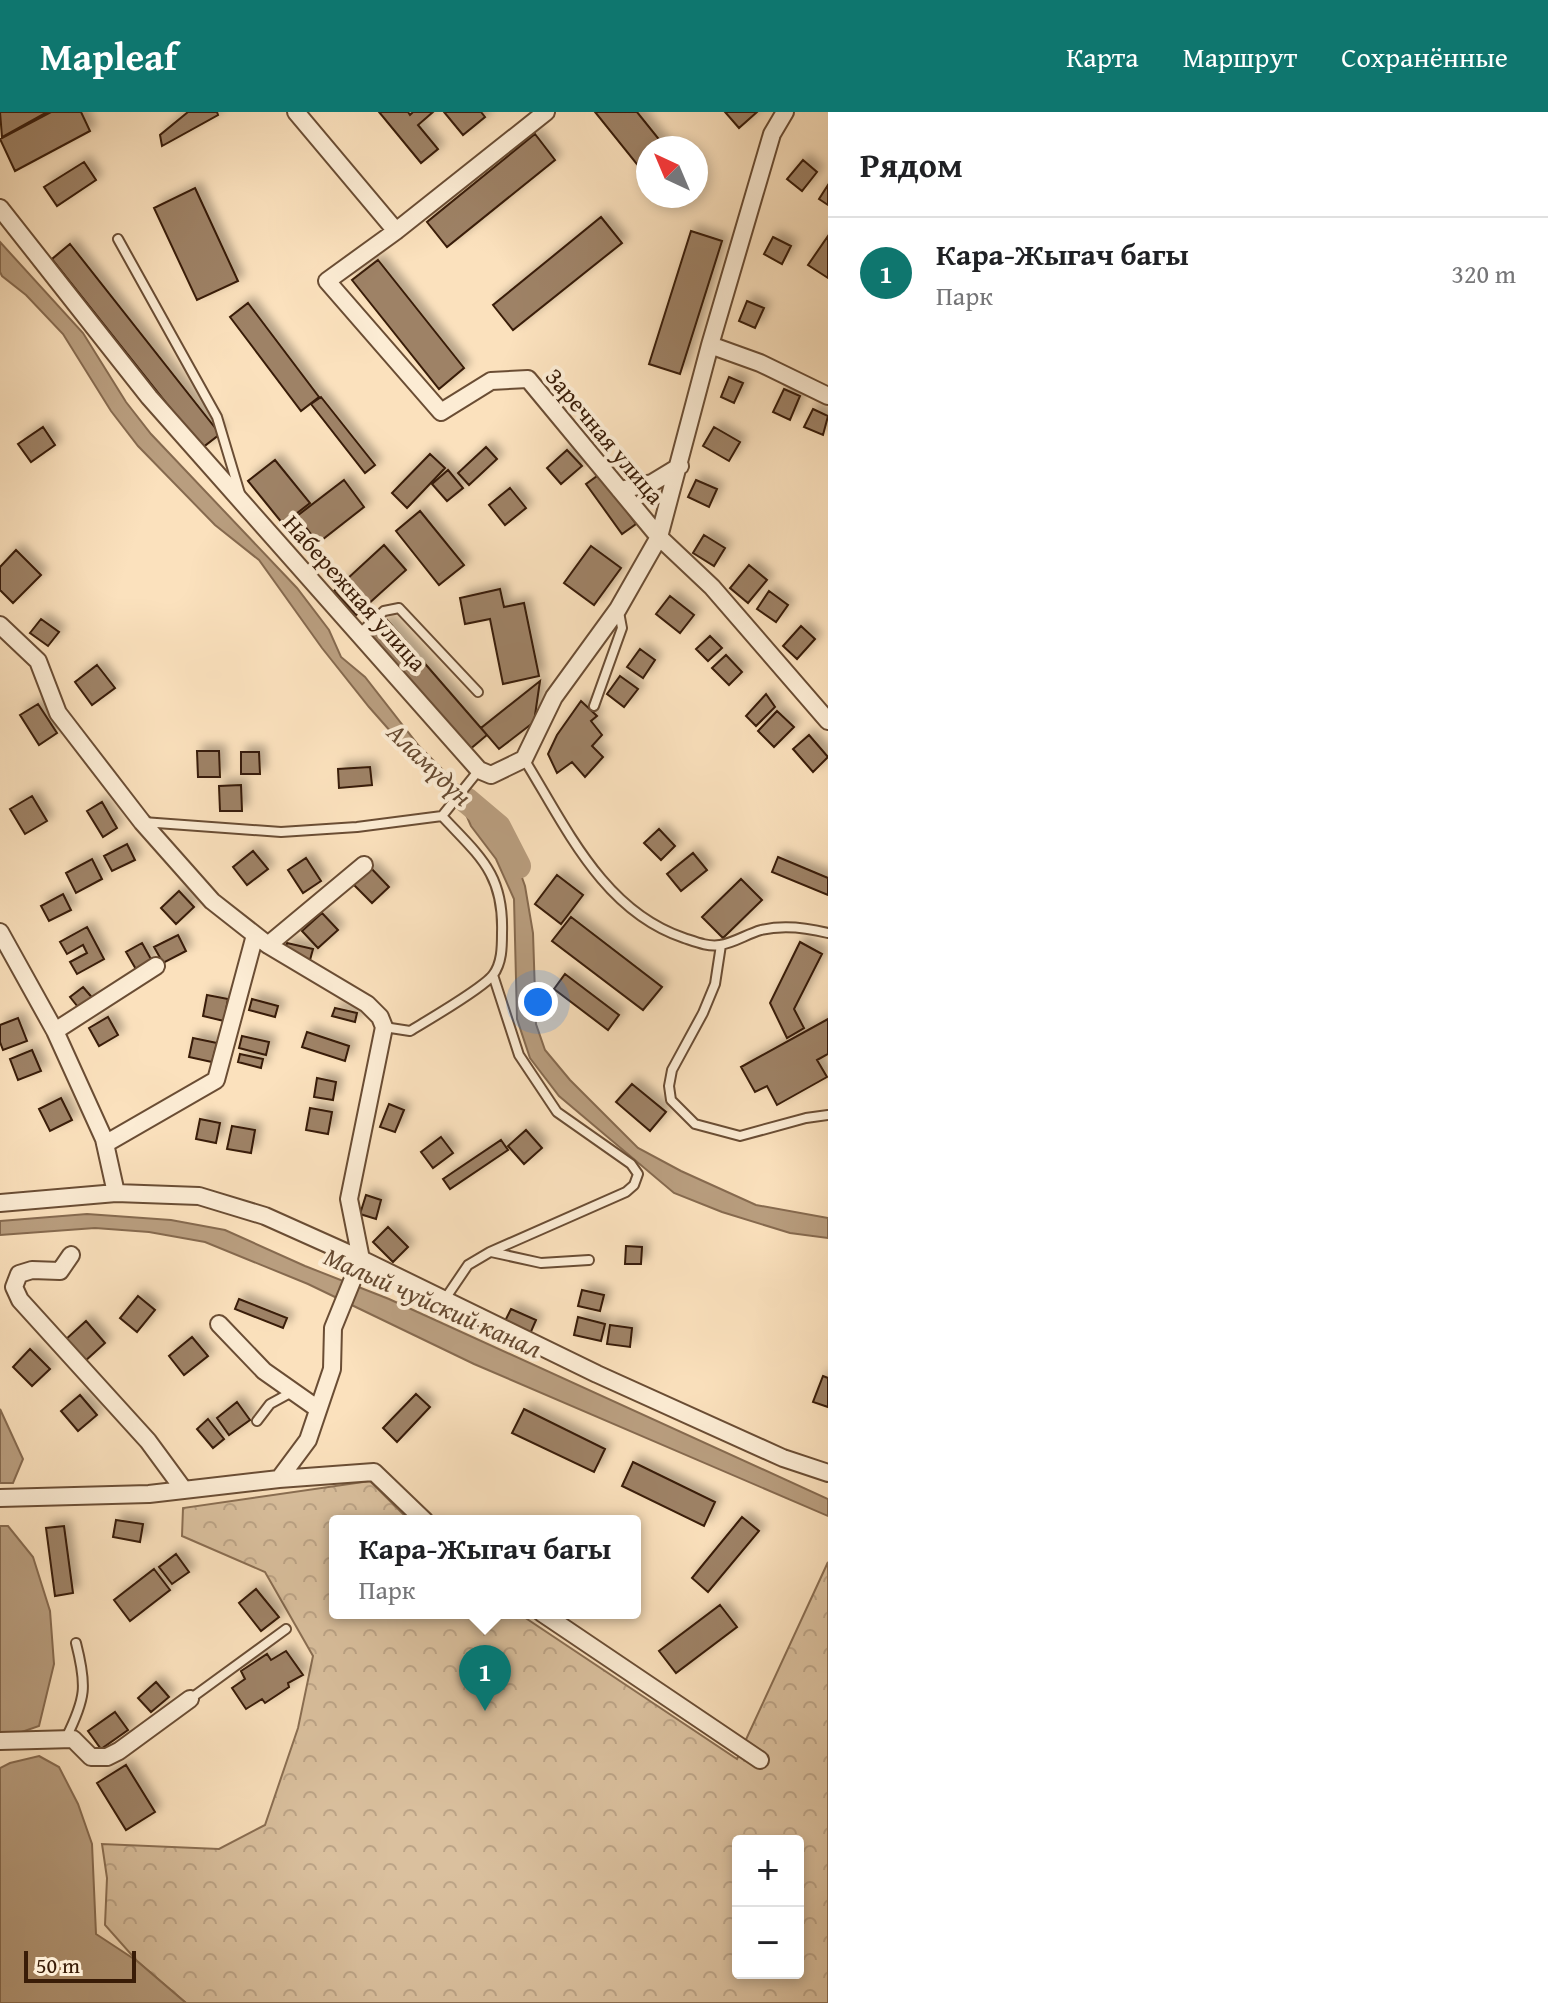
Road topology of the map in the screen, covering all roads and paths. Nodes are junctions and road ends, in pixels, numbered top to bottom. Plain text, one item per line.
1 (296, 112) edge
2 (546, 112) edge
3 (785, 112) edge
4 (0, 208) edge
5 (396, 231) junction
6 (118, 239) dead end
7 (710, 345) junction
8 (828, 396) edge
9 (680, 466) junction
10 (620, 490) junction
11 (242, 502) junction
12 (659, 537) junction
13 (618, 609) junction
14 (0, 625) edge
15 (359, 634) junction
16 (478, 692) dead end
17 (594, 706) dead end
18 (828, 721) edge
19 (524, 759) junction
20 (479, 770) junction
21 (444, 814) junction
22 (142, 822) junction
23 (364, 865) dead end
24 (0, 932) edge
25 (828, 933) edge
26 (262, 940) junction
27 (721, 945) junction
28 (156, 966) dead end
29 (493, 975) junction
30 (384, 1027) junction
31 (55, 1031) junction
32 (828, 1115) edge
33 (105, 1144) junction
34 (116, 1193) junction
35 (0, 1203) edge
36 (490, 1252) junction
37 (71, 1255) dead end
38 (589, 1260) dead end
39 (358, 1267) junction
40 (445, 1300) junction
41 (219, 1324) dead end
42 (293, 1391) junction
43 (318, 1409) junction
44 (257, 1421) dead end
45 (828, 1473) edge
46 (279, 1479) junction
47 (184, 1490) junction
48 (0, 1498) edge
49 (419, 1515) edge
50 (551, 1619) edge
51 (286, 1629) dead end
52 (76, 1643) dead end
53 (190, 1699) joint
54 (66, 1739) junction
55 (0, 1741) edge
56 (760, 1760) dead end

1 - 5 street
2 - 5 street, Заречная улица
3 - 7 street
4 - 11 street, Набережная улица
5 - 10 street, Заречная улица
6 - 11 lane
7 - 8 street
7 - 9 street
9 - 10 street
9 - 12 street
10 - 12 street, Заречная улица
11 - 15 street, Набережная улица
12 - 13 street
12 - 18 street
13 - 17 lane
13 - 19 street
14 - 22 street
15 - 16 lane
15 - 20 street, Набережная улица
19 - 20 street
19 - 27 lane
20 - 21 lane
21 - 22 lane
21 - 29 lane
22 - 26 street
23 - 26 street
24 - 31 street
25 - 27 lane
26 - 30 street
26 - 33 street
27 - 32 lane
28 - 31 street
29 - 30 lane
29 - 36 lane
30 - 39 street
31 - 33 street
33 - 34 street
34 - 35 street
34 - 39 street
36 - 38 lane
36 - 40 lane
37 - 47 street
39 - 40 street
39 - 43 street
40 - 45 street
41 - 42 street
42 - 43 street
42 - 44 lane
43 - 46 street
46 - 47 street
46 - 49 street
47 - 48 street
50 - 56 street
51 - 53 lane
52 - 54 lane
53 - 54 street
54 - 55 street

